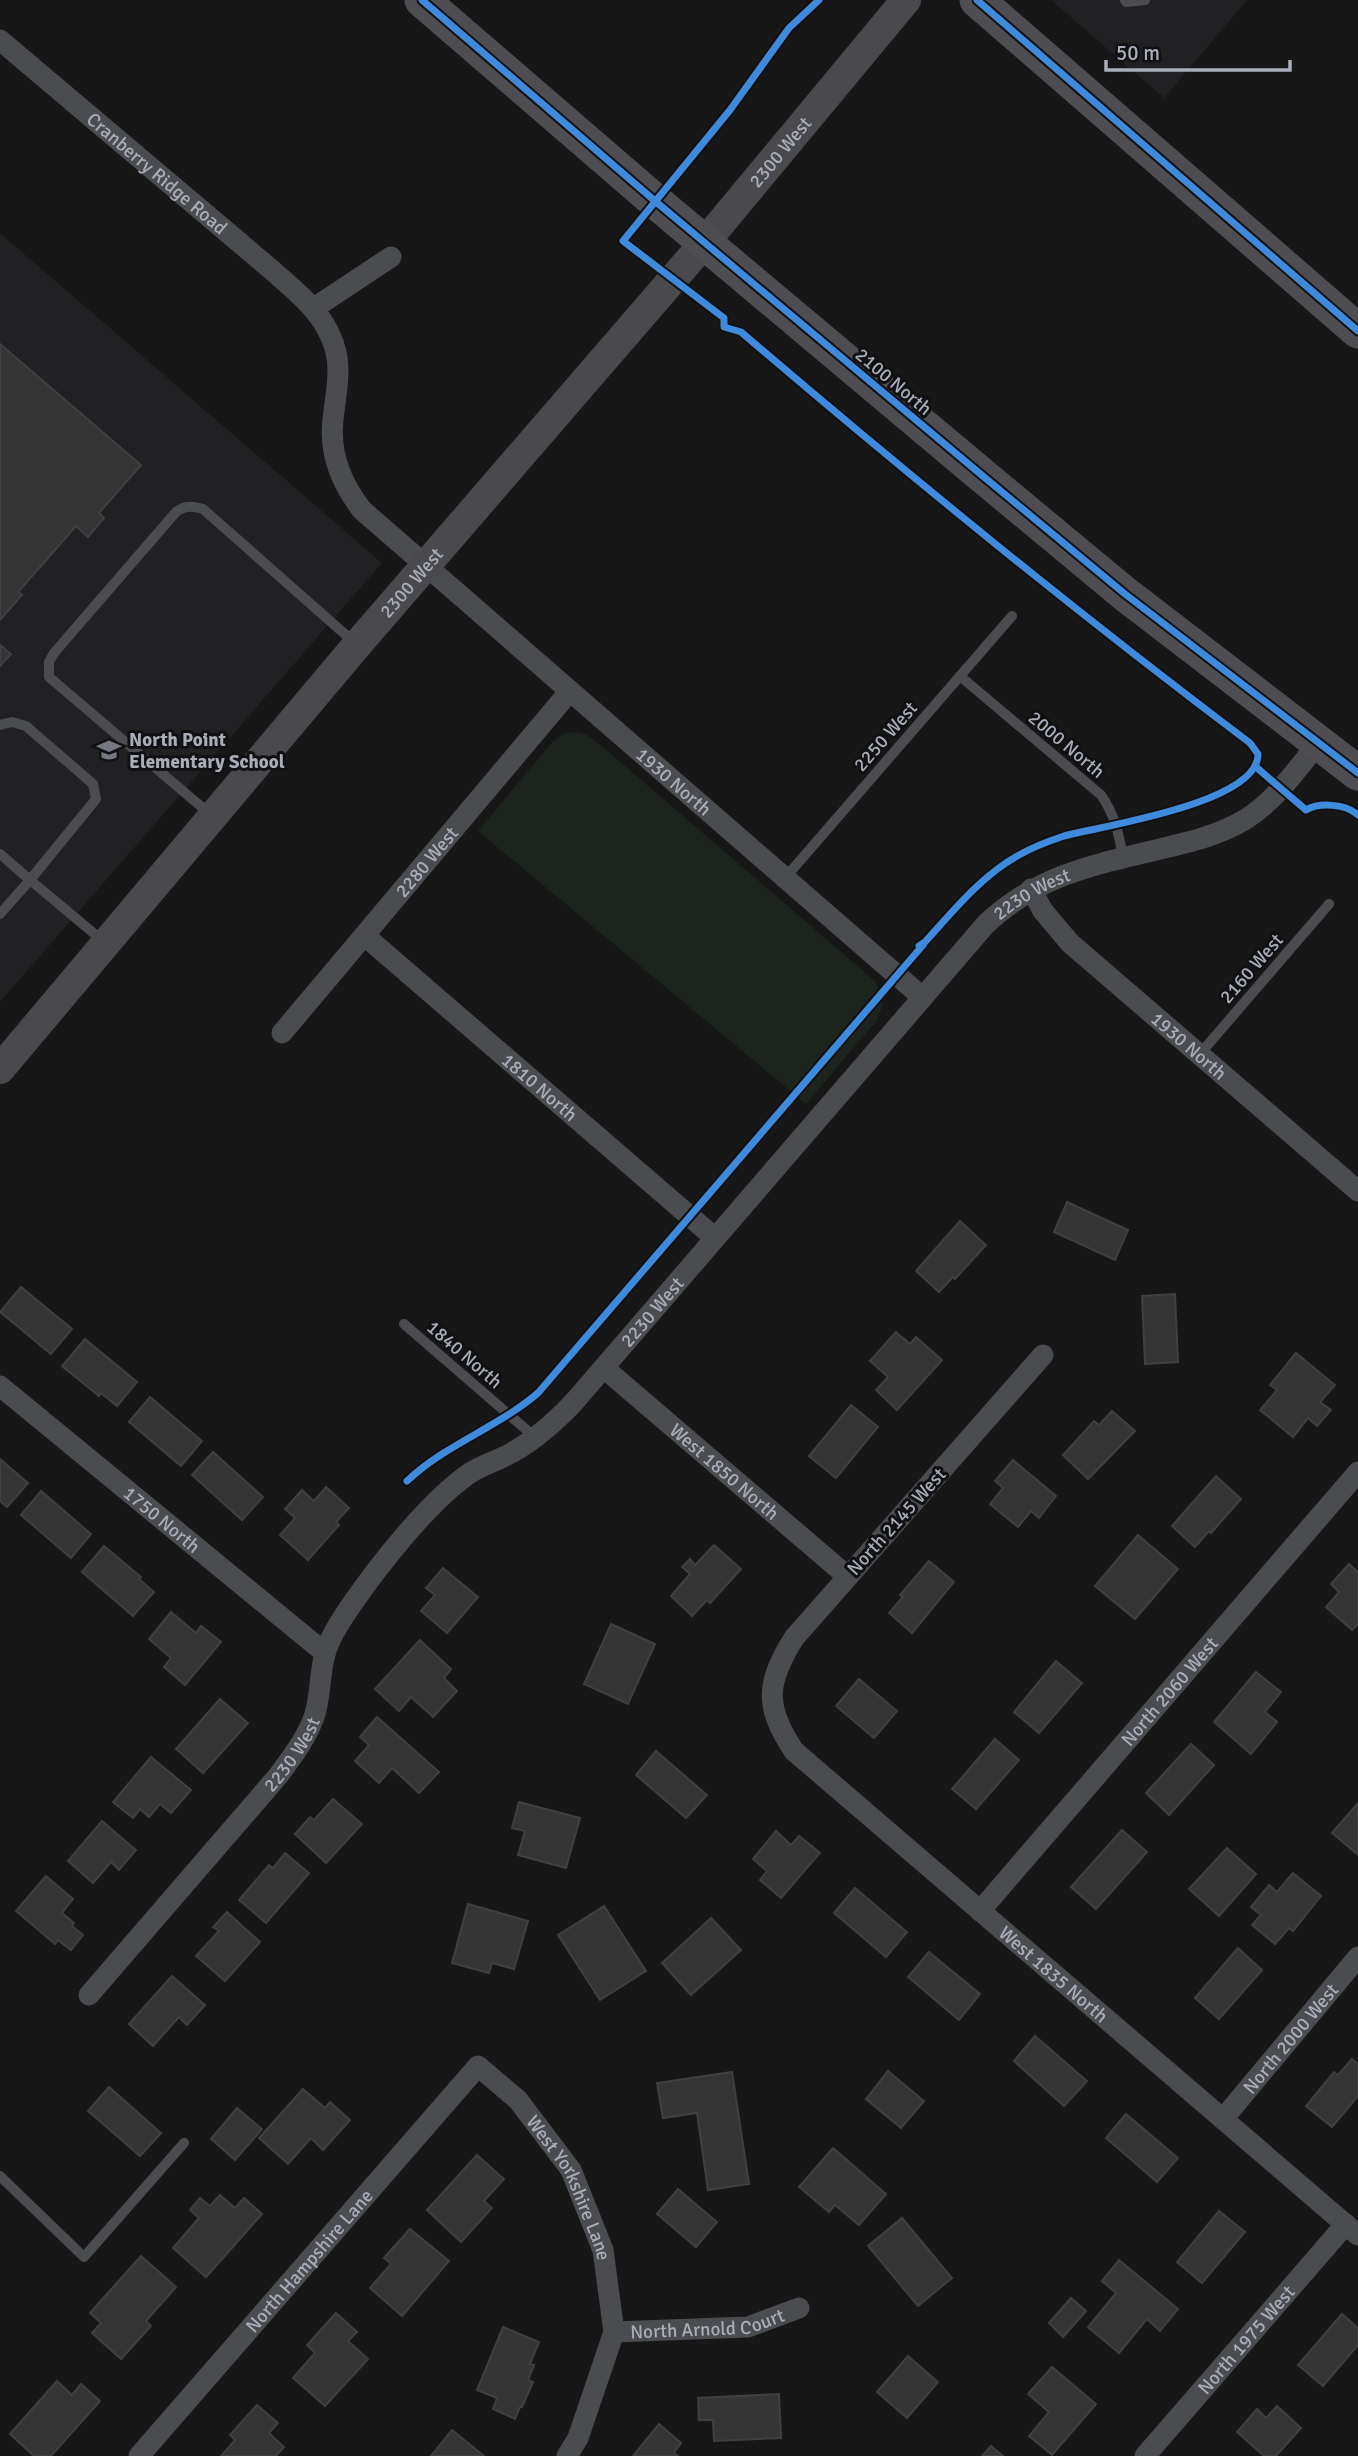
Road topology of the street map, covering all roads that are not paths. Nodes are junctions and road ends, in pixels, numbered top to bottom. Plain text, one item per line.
1 (422, 0) edge
2 (906, 0) edge
3 (977, 0) edge
4 (1125, 0) edge
5 (1145, 0) edge
6 (0, 40) edge
7 (705, 242) junction
8 (391, 257) dead end
9 (314, 308) junction
10 (1358, 331) edge
11 (426, 564) junction
12 (1012, 616) dead end
13 (357, 645) junction
14 (960, 676) junction
15 (570, 691) junction
16 (0, 725) edge
17 (1319, 742) junction
18 (1358, 773) edge
19 (212, 816) junction
20 (0, 854) edge
21 (1124, 858) junction
22 (785, 878) junction
23 (30, 880) junction
24 (1031, 889) junction
25 (1329, 904) dead end
26 (0, 914) edge
27 (365, 936) junction
28 (106, 943) junction
29 (922, 997) junction
30 (282, 1033) dead end
31 (1199, 1055) junction
32 (0, 1069) edge
33 (1358, 1191) edge
34 (715, 1238) junction
35 (404, 1324) dead end
36 (1043, 1355) dead end
37 (604, 1367) junction
38 (0, 1386) edge
39 (536, 1438) junction
40 (1358, 1472) edge
41 (847, 1576) junction
42 (325, 1654) junction
43 (770, 1698) joint
44 (980, 1911) junction
45 (1358, 1957) edge
46 (89, 1995) dead end
47 (478, 2066) joint
48 (1223, 2119) junction
49 (184, 2143) dead end
50 (0, 2176) edge
51 (1352, 2230) edge
52 (799, 2308) dead end
53 (614, 2332) junction
54 (139, 2456) edge
55 (567, 2456) edge
56 (1145, 2456) edge

1 - 7 highway, 2100 North
2 - 7 main road, 2300 West
3 - 10 highway
4 - 5 lane
6 - 9 street, Cranberry Ridge Road
7 - 11 main road, 2300 West
7 - 17 highway, 2100 North
8 - 9 street
9 - 11 street, Cranberry Ridge Road
11 - 13 main road, 2300 West
11 - 15 street, 1930 North
12 - 14 lane, 2250 West
13 - 19 main road, 2300 West
13 - 19 lane
14 - 21 lane, 2000 North
14 - 22 lane, 2250 West
15 - 22 street, 1930 North
15 - 27 street, 2280 West
16 - 23 lane
17 - 18 highway, 2100 North
17 - 21 street, 2230 West
19 - 28 main road, 2300 West
20 - 23 lane
21 - 24 street, 2230 West
22 - 29 street, 1930 North
23 - 26 lane
23 - 28 lane
24 - 29 street, 2230 West
24 - 31 street, 1930 North
25 - 31 lane, 2160 West
27 - 30 street, 2280 West
27 - 34 street, 1810 North
28 - 32 main road, 2300 West
29 - 34 street, 2230 West
31 - 33 street, 1930 North
34 - 37 street, 2230 West
35 - 39 lane, 1840 North
36 - 41 street, North 2145 West
37 - 39 street, 2230 West
37 - 41 street, West 1850 North
38 - 42 street, 1750 North
39 - 42 street, 2230 West
40 - 44 street, North 2060 West
41 - 43 street, North 2145 West
42 - 46 street, 2230 West
43 - 44 street, West 1835 North
44 - 48 street, West 1835 North
45 - 48 street, North 2000 West
47 - 53 street, West Yorkshire Lane
47 - 54 street, North Hampshire Lane
48 - 51 street, West 1835 North
49 - 50 lane
51 - 56 street, North 1975 West
52 - 53 street, North Arnold Court
53 - 55 street

